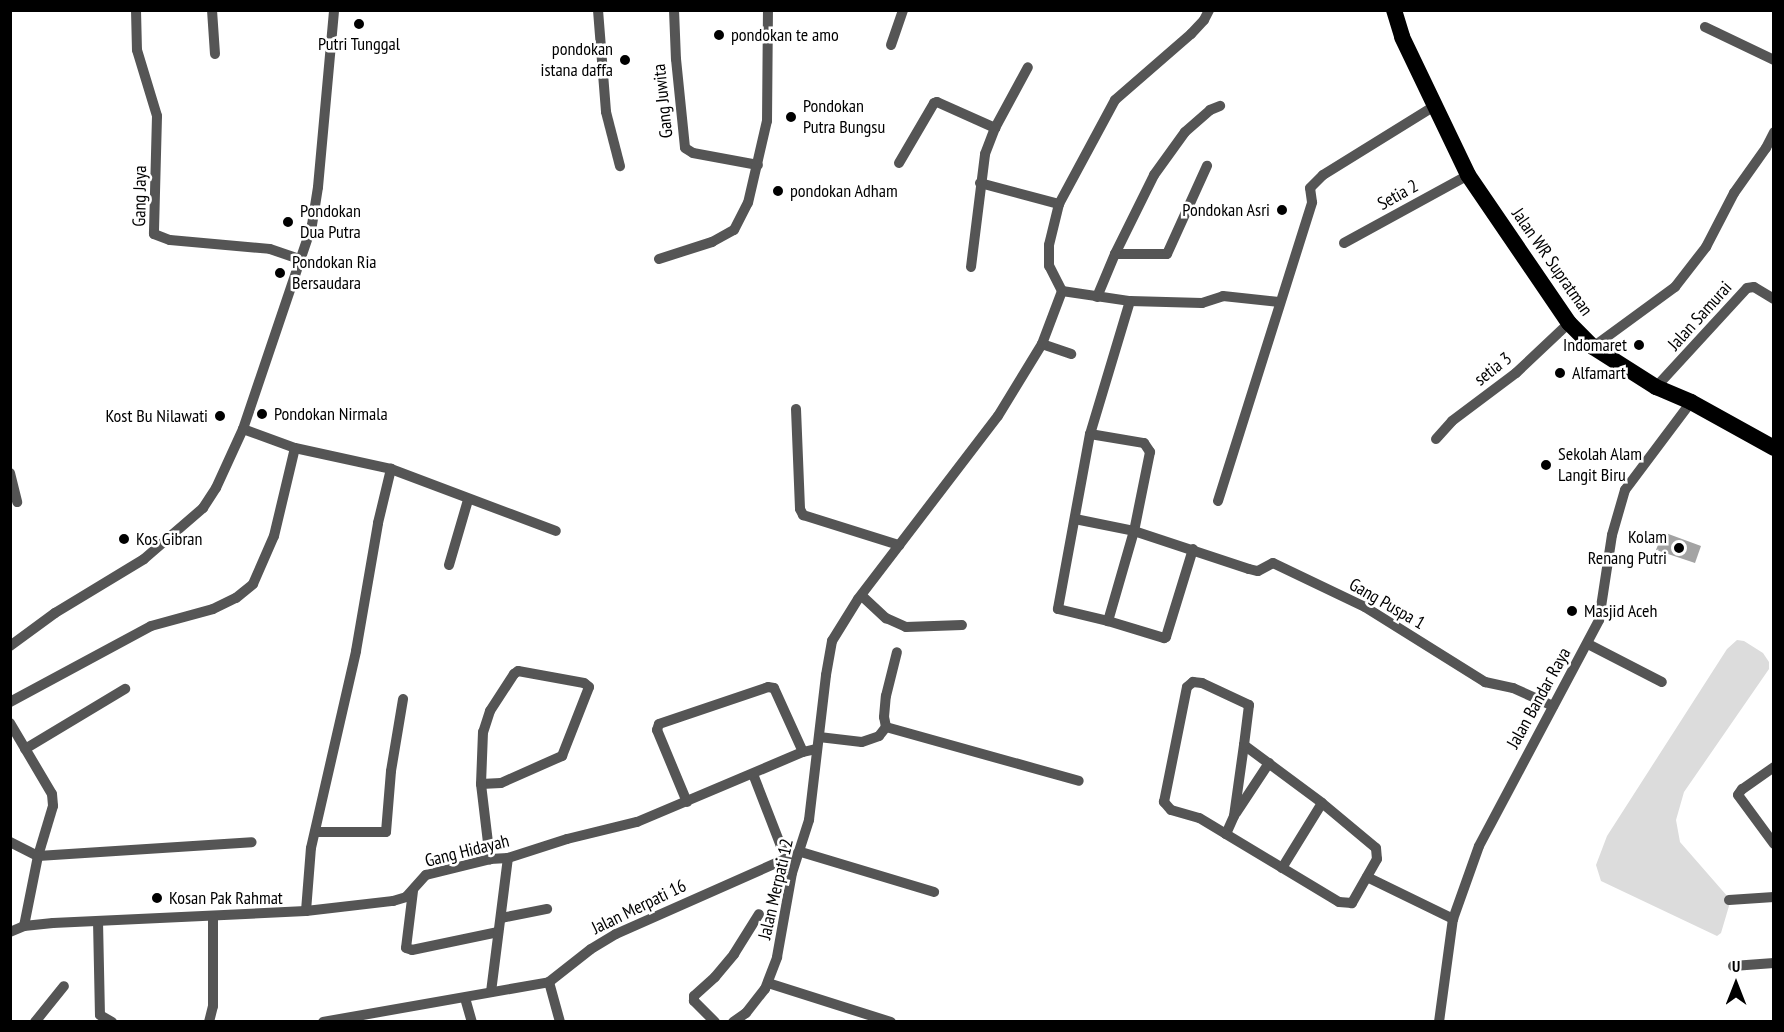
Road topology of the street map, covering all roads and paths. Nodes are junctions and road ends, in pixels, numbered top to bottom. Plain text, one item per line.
1 (136, 10) edge
2 (212, 10) edge
3 (334, 10) edge
4 (598, 10) edge
5 (674, 10) edge
6 (768, 10) edge
7 (903, 10) edge
8 (1209, 10) edge
9 (1394, 10) edge
10 (1705, 27) dead end
11 (891, 45) dead end
12 (215, 54) dead end
13 (1773, 60) edge
14 (1028, 67) dead end
15 (1436, 105) junction
16 (1220, 106) dead end
17 (995, 128) junction
18 (1773, 132) edge
19 (899, 163) dead end
20 (758, 165) junction
21 (620, 166) dead end
22 (1207, 166) dead end
23 (1468, 175) junction
24 (980, 183) junction
25 (1059, 204) junction
26 (1344, 243) dead end
27 (1115, 254) junction
28 (659, 259) dead end
29 (302, 260) junction
30 (971, 267) dead end
31 (1062, 291) junction
32 (1097, 297) junction
33 (1773, 299) edge
34 (1130, 301) junction
35 (1279, 302) junction
36 (1569, 323) junction
37 (1042, 344) junction
38 (1593, 347) junction
39 (1071, 354) dead end
40 (1656, 387) junction
41 (1691, 402) junction
42 (796, 409) dead end
43 (243, 429) junction
44 (1090, 434) junction
45 (1436, 439) dead end
46 (295, 448) junction
47 (1773, 448) edge
48 (391, 469) junction
49 (10, 473) edge
50 (468, 500) junction
51 (1218, 501) dead end
52 (16, 502) dead end
53 (1075, 519) junction
54 (555, 531) dead end
55 (1134, 531) junction
56 (899, 545) junction
57 (1197, 550) junction
58 (449, 565) dead end
59 (862, 597) junction
60 (1108, 621) junction
61 (962, 625) dead end
62 (1588, 644) junction
63 (10, 646) edge
64 (897, 652) dead end
65 (1662, 682) dead end
66 (125, 689) dead end
67 (403, 699) dead end
68 (10, 702) edge
69 (1553, 706) junction
70 (10, 723) edge
71 (886, 727) junction
72 (819, 737) junction
73 (1244, 745) junction
74 (25, 749) junction
75 (816, 749) junction
76 (803, 752) junction
77 (1269, 763) junction
78 (1773, 767) edge
79 (753, 774) junction
80 (1079, 781) dead end
81 (481, 784) junction
82 (687, 802) junction
83 (1323, 803) junction
84 (1234, 816) junction
85 (315, 831) junction
86 (1226, 834) junction
87 (10, 842) edge
88 (252, 842) dead end
89 (1773, 844) edge
90 (801, 852) junction
91 (38, 856) junction
92 (508, 858) junction
93 (490, 859) junction
94 (786, 859) junction
95 (1282, 868) junction
96 (1367, 877) junction
97 (413, 891) junction
98 (934, 892) dead end
99 (1771, 896) edge
100 (1729, 900) dead end
101 (547, 909) dead end
102 (306, 911) junction
103 (759, 914) dead end
104 (213, 917) junction
105 (501, 918) junction
106 (1453, 920) junction
107 (98, 921) junction
108 (24, 926) junction
109 (10, 932) edge
110 (498, 932) junction
111 (1773, 963) edge
112 (1733, 966) dead end
113 (549, 982) junction
114 (768, 983) junction
115 (64, 986) dead end
116 (491, 992) junction
117 (465, 998) junction
118 (748, 1017) edge
119 (365, 1018) edge
120 (35, 1022) edge
121 (112, 1022) edge
122 (209, 1022) edge
123 (323, 1022) edge
124 (472, 1022) edge
125 (560, 1022) edge
126 (715, 1022) edge
127 (733, 1022) edge
128 (891, 1022) edge
129 (1439, 1022) edge

1 - 29 street, Gang Jaya
2 - 12 street
3 - 29 street
4 - 21 street
5 - 20 street, Gang Juwita
6 - 20 street
7 - 11 street
8 - 25 street
9 - 15 highway, Jalan WR Supratman
10 - 13 street
14 - 17 street
15 - 23 highway, Jalan WR Supratman
15 - 35 street
16 - 27 street
17 - 19 street
17 - 24 street
18 - 38 street
20 - 28 street
22 - 27 street
23 - 26 street, Setia 2
23 - 36 highway, Jalan WR Supratman
24 - 25 street
24 - 30 street
25 - 31 street
27 - 32 street
29 - 43 street
31 - 32 street
31 - 37 street, Jalan Merpati 12
32 - 34 street
33 - 40 street, Jalan Samurai
34 - 35 street
34 - 44 street
35 - 51 street
36 - 38 highway, Jalan WR Supratman
36 - 45 street, setia 3
37 - 39 street
37 - 56 street, Jalan Merpati 12
38 - 40 highway, Jalan WR Supratman
40 - 41 highway, Jalan WR Supratman
41 - 47 highway, Jalan WR Supratman
41 - 62 street, Jalan Bandar Raya
42 - 56 street
43 - 46 street
43 - 63 street
44 - 53 street
44 - 55 street
46 - 48 street
46 - 68 street
48 - 50 street
48 - 85 street
49 - 52 street
50 - 54 street
50 - 58 street
53 - 55 street
53 - 60 street
55 - 57 street
55 - 60 street
56 - 59 street, Jalan Merpati 12
57 - 60 street
57 - 69 street, Gang Puspa 1
59 - 61 street
59 - 72 street, Jalan Merpati 12
62 - 65 street
62 - 69 street, Jalan Bandar Raya
64 - 71 street
66 - 74 street
67 - 85 street
69 - 106 street, Jalan Bandar Raya
70 - 74 street
71 - 72 street
71 - 80 street
72 - 75 street, Jalan Merpati 12
73 - 77 street
73 - 84 street
73 - 86 street
74 - 91 street
75 - 76 street, Gang Hidayah
75 - 90 street, Jalan Merpati 12
76 - 79 street, Gang Hidayah
76 - 82 street
77 - 83 street
77 - 84 street
78 - 89 street
79 - 82 street, Gang Hidayah
79 - 94 street
81 - 81 street
81 - 93 street
82 - 92 street, Gang Hidayah
83 - 95 street
83 - 96 street
84 - 86 street
85 - 102 street
86 - 95 street
87 - 91 street
88 - 91 street
90 - 94 street, Jalan Merpati 16
90 - 98 street
90 - 114 street, Jalan Merpati 12
91 - 108 street
92 - 93 street, Gang Hidayah
92 - 105 street
93 - 97 street, Gang Hidayah
94 - 113 street, Jalan Merpati 16
95 - 96 street
96 - 106 street
97 - 102 street, Gang Hidayah
97 - 110 street
99 - 100 street
101 - 105 street
102 - 104 street, Gang Hidayah
103 - 126 street
104 - 107 street, Gang Hidayah
104 - 122 street
105 - 110 street
106 - 129 street, Jalan Bandar Raya
107 - 108 street, Gang Hidayah
107 - 121 street
108 - 109 street, Gang Hidayah
110 - 116 street
111 - 112 street
113 - 116 street, Jalan Merpati 16
113 - 125 street
114 - 118 street, Jalan Merpati 12
114 - 128 street
115 - 120 street
116 - 117 street, Jalan Merpati 16
117 - 119 street, Jalan Merpati 16
117 - 124 street
118 - 127 street, Jalan Merpati 12
119 - 123 street, Jalan Merpati 16

